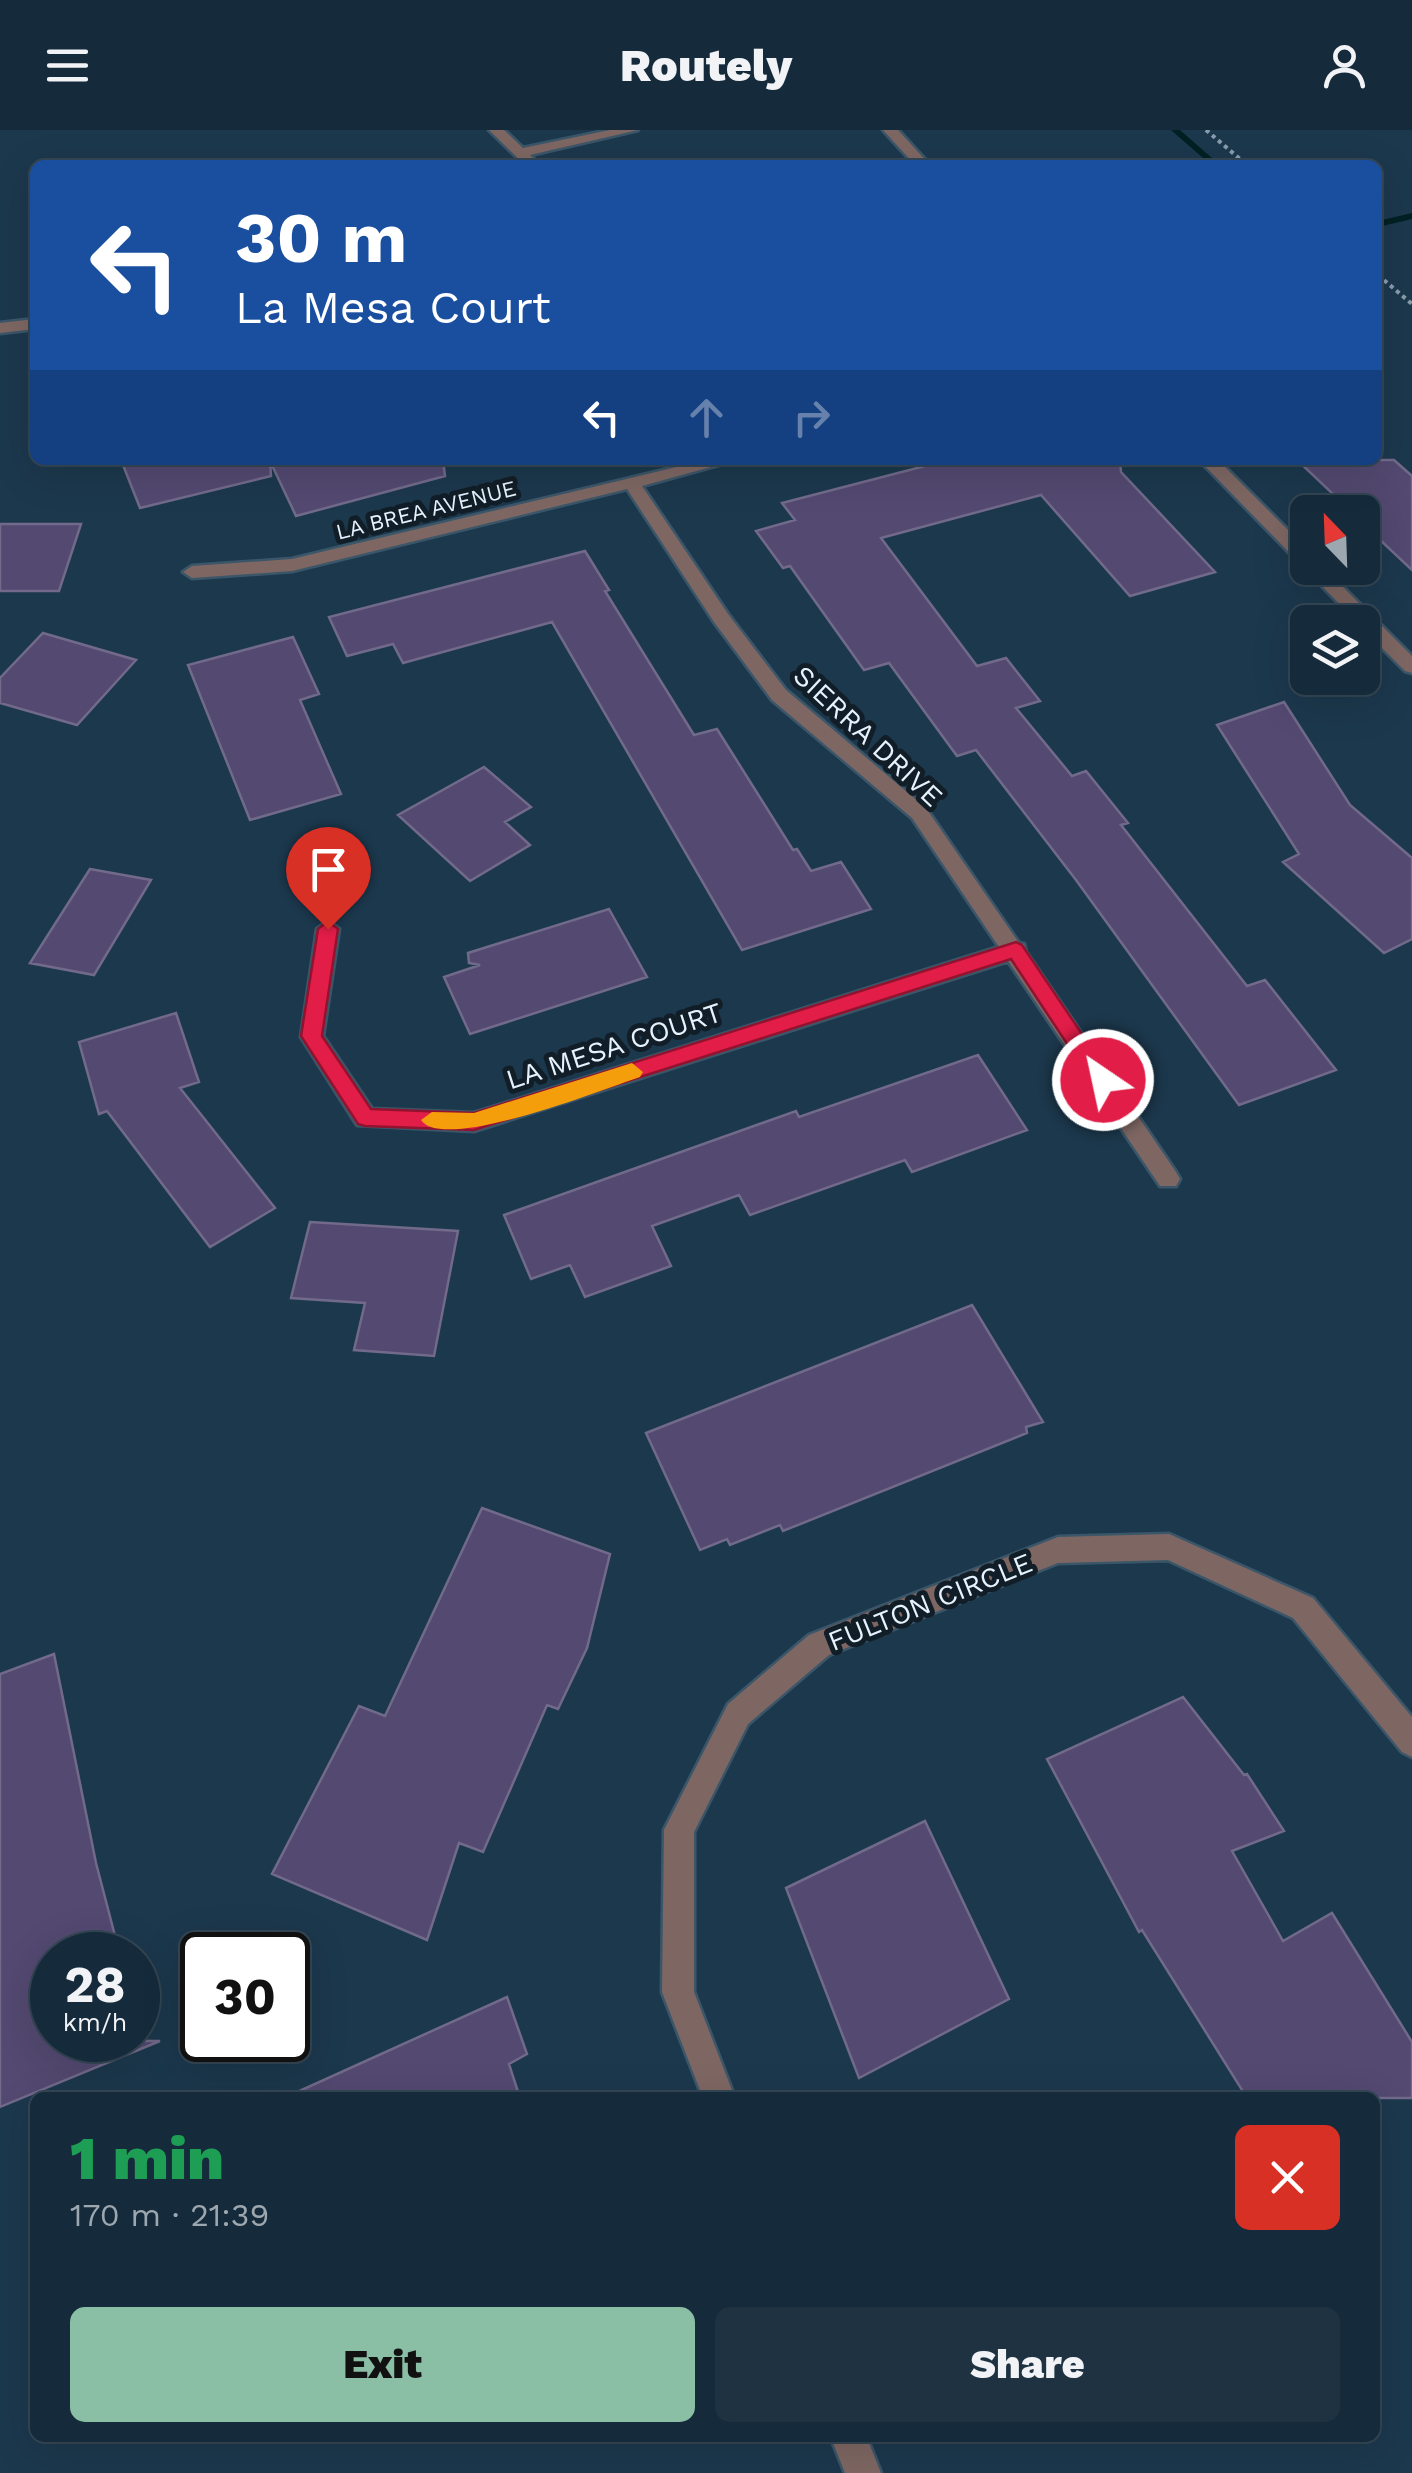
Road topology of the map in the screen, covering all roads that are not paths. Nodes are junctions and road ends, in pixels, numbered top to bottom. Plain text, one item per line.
1 (496, 130) edge
2 (632, 130) edge
3 (890, 130) edge
4 (528, 159) edge
5 (918, 160) edge
6 (30, 325) edge
7 (0, 328) edge
8 (706, 465) edge
9 (1213, 465) edge
10 (631, 483) junction
11 (1290, 543) edge
12 (192, 572) dead end
13 (1331, 585) edge
14 (1412, 667) edge
15 (328, 929) dead end
16 (1016, 950) junction
17 (1168, 1179) dead end
18 (1412, 1742) edge
19 (717, 2092) edge
20 (850, 2442) edge
21 (862, 2473) edge

1 - 4 street
2 - 4 street
3 - 5 street
6 - 7 street
8 - 10 street, LA BREA AVENUE
9 - 11 street
10 - 12 street, LA BREA AVENUE
10 - 16 street, SIERRA DRIVE
13 - 14 street
15 - 16 street, LA MESA COURT
16 - 17 street, SIERRA DRIVE
18 - 19 street, FULTON CIRCLE
20 - 21 street

